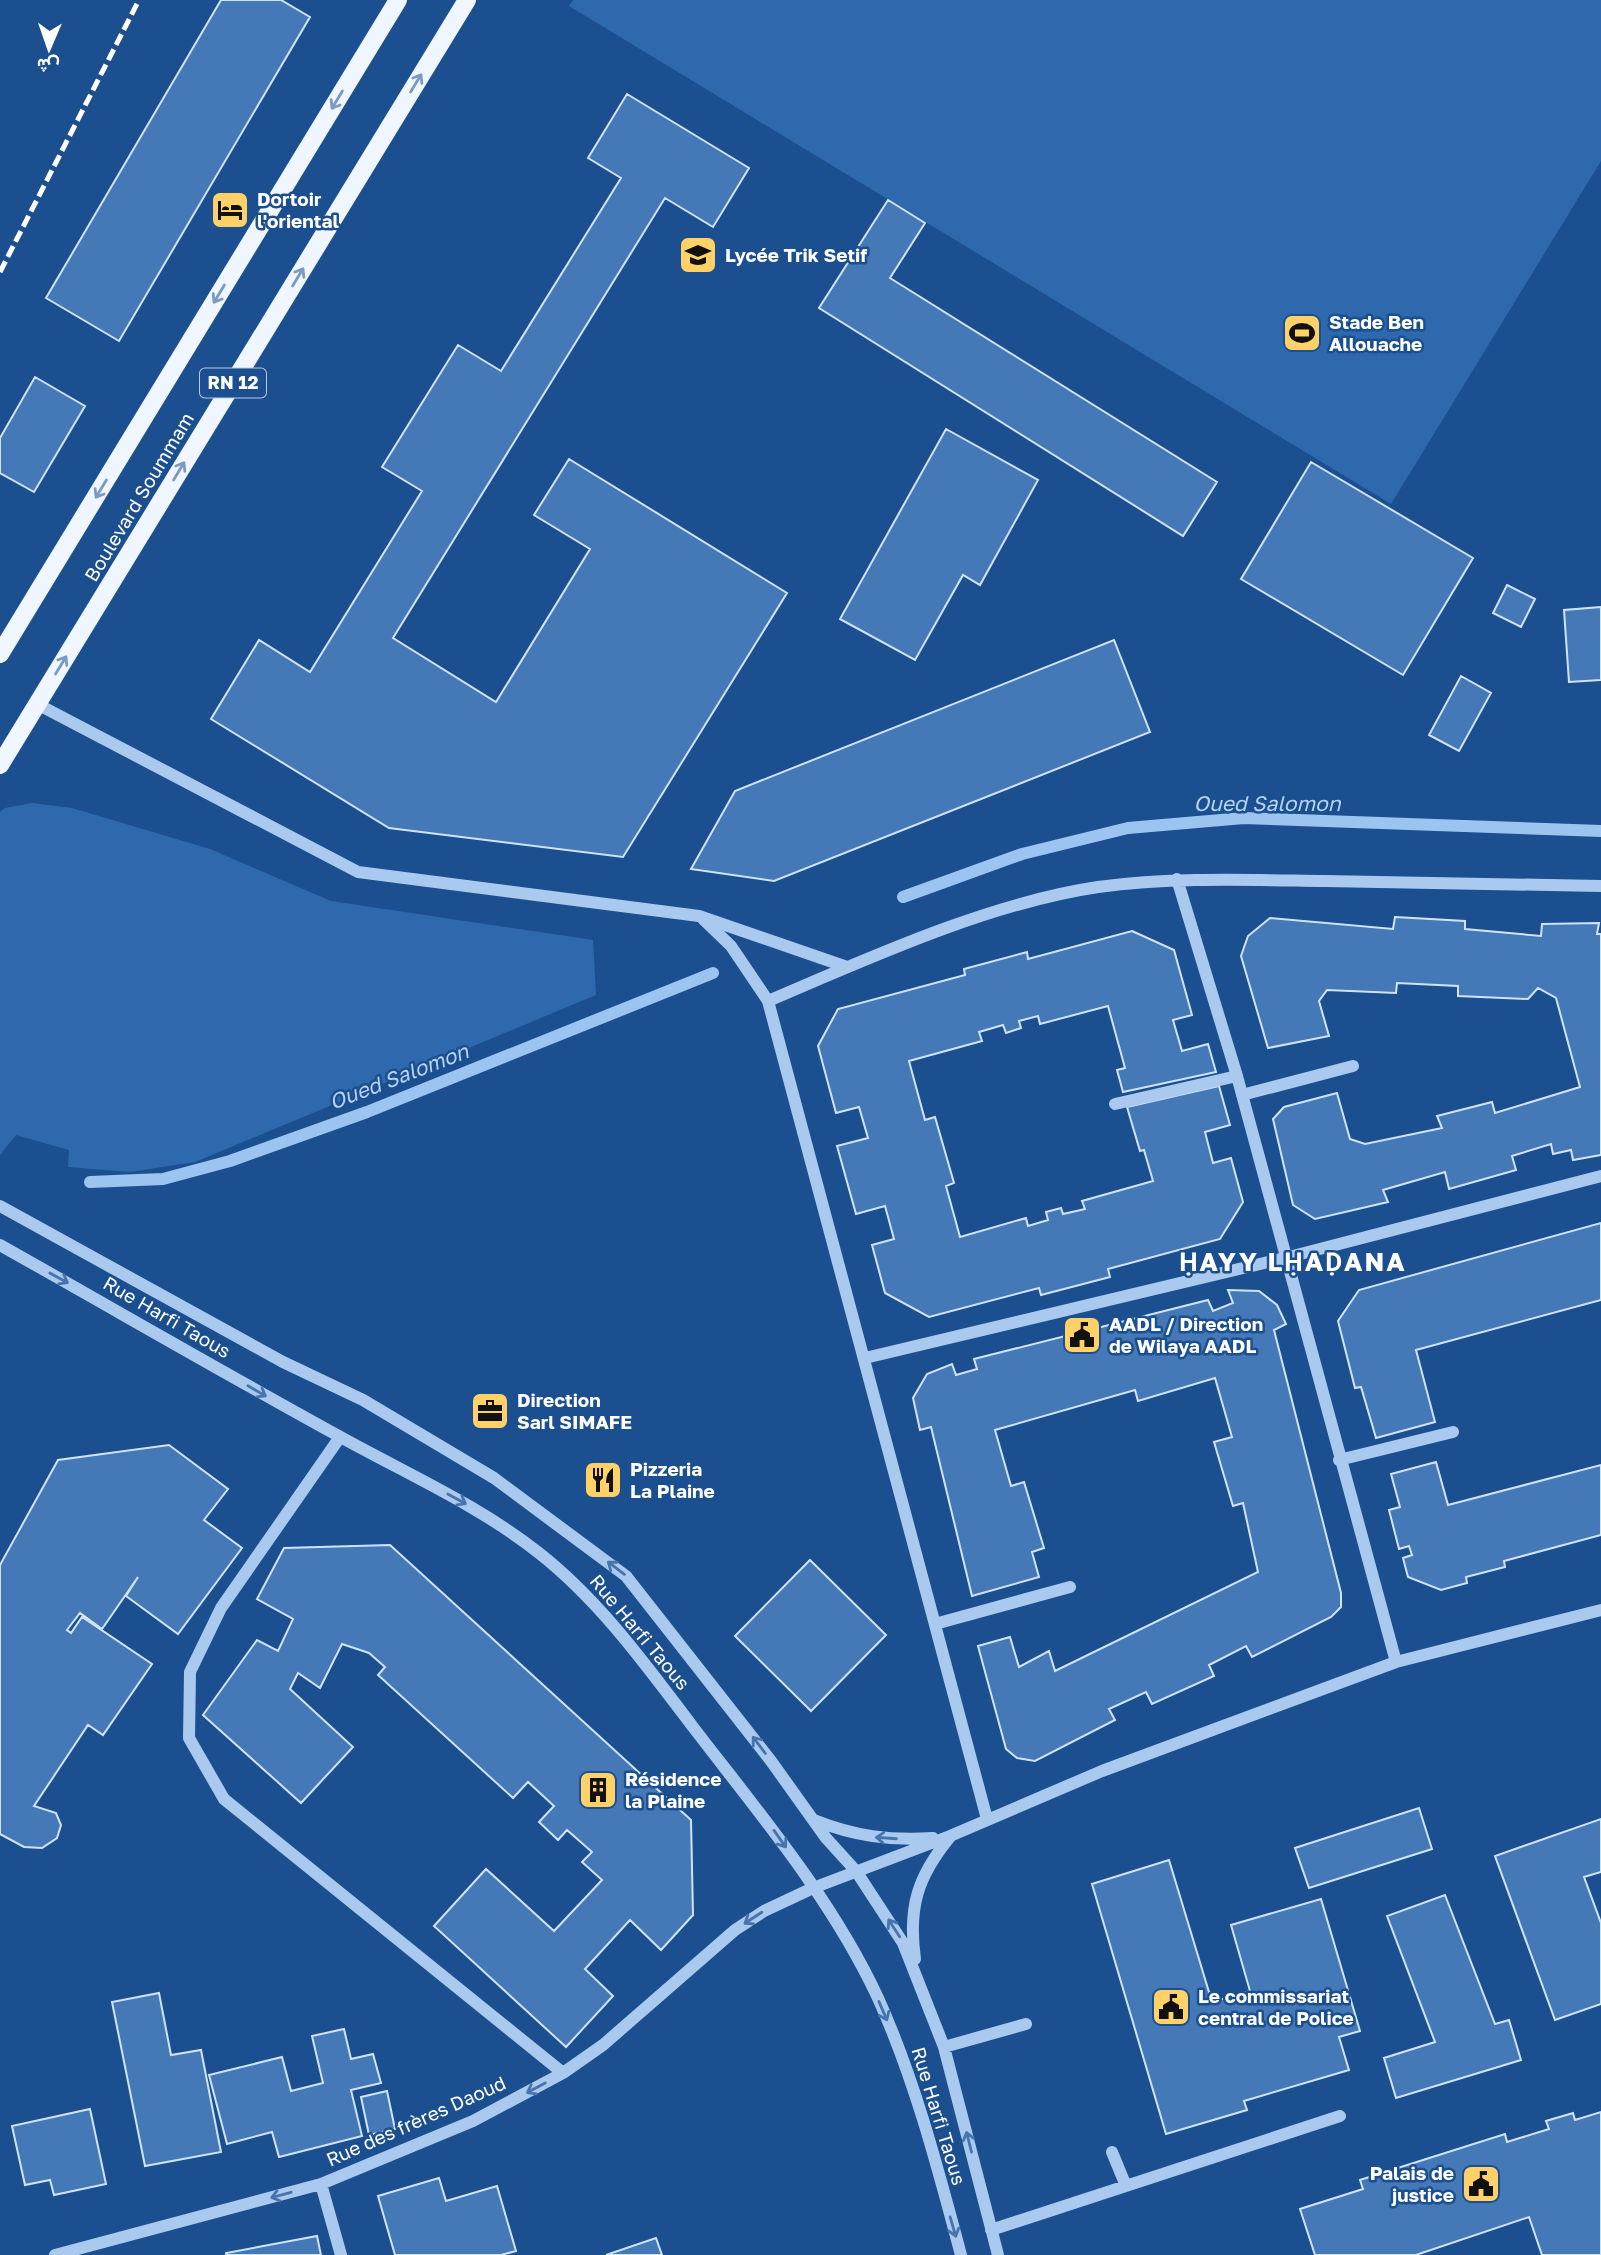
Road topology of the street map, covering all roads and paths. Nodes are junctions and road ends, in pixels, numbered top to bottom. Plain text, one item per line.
1 (398, 0) edge
2 (467, 0) edge
3 (0, 654) edge
4 (37, 704) junction
5 (0, 765) edge
6 (1177, 879) junction
7 (1601, 886) edge
8 (699, 916) junction
9 (847, 967) junction
10 (768, 1001) junction
11 (1353, 1066) dead end
12 (1237, 1076) junction
13 (1242, 1095) junction
14 (1115, 1104) dead end
15 (1601, 1176) edge
16 (0, 1206) edge
17 (0, 1245) edge
18 (1285, 1258) junction
19 (864, 1359) junction
20 (1452, 1433) dead end
21 (340, 1437) junction
22 (1339, 1460) junction
23 (1070, 1587) dead end
24 (1601, 1610) edge
25 (936, 1624) junction
26 (1396, 1662) junction
27 (987, 1819) junction
28 (814, 1820) junction
29 (950, 1836) junction
30 (856, 1871) junction
31 (814, 1888) junction
32 (917, 1976) junction
33 (1026, 2024) dead end
34 (944, 2047) junction
35 (564, 2073) junction
36 (1340, 2116) dead end
37 (1112, 2152) dead end
38 (321, 2184) junction
39 (1126, 2186) junction
40 (991, 2231) junction
41 (55, 2255) edge
42 (341, 2255) edge
43 (961, 2255) edge
44 (998, 2255) edge

1 -> 3 main road, Boulevard Soummam / RN 12
4 -> 2 main road, Boulevard Soummam / RN 12
4 - 5 main road, Boulevard Soummam / RN 12
4 - 8 street
6 - 7 street
6 - 9 street
6 - 12 street
8 - 9 street
8 - 10 street
9 - 10 street
10 - 19 street
11 - 13 street
12 - 13 street
12 - 14 street
13 - 18 street
15 - 18 street
28 -> 16 street, Rue Harfi Taous
17 -> 21 street, Rue Harfi Taous
18 - 19 street
18 - 22 street
19 - 25 street
20 - 22 street
21 -> 31 street, Rue Harfi Taous
21 - 35 street
22 - 26 street
23 - 25 street
24 - 26 street
25 - 27 street
26 - 27 street
27 - 29 street
29 -> 28 street
28 - 30 street, Rue Harfi Taous
29 - 30 street, Rue des frères Daoud
29 - 32 street, Rue Harfi Taous
30 - 31 street, Rue des frères Daoud
32 -> 30 street, Rue Harfi Taous
31 -> 35 street, Rue des frères Daoud
31 -> 43 street, Rue Harfi Taous
32 - 34 street, Rue Harfi Taous
33 - 34 street
40 -> 34 street, Rue Harfi Taous
35 -> 38 street, Rue des frères Daoud
36 - 39 street
37 - 39 street
38 -> 41 street, Rue des frères Daoud
38 - 42 street
39 - 40 street
40 - 44 street, Rue Harfi Taous

